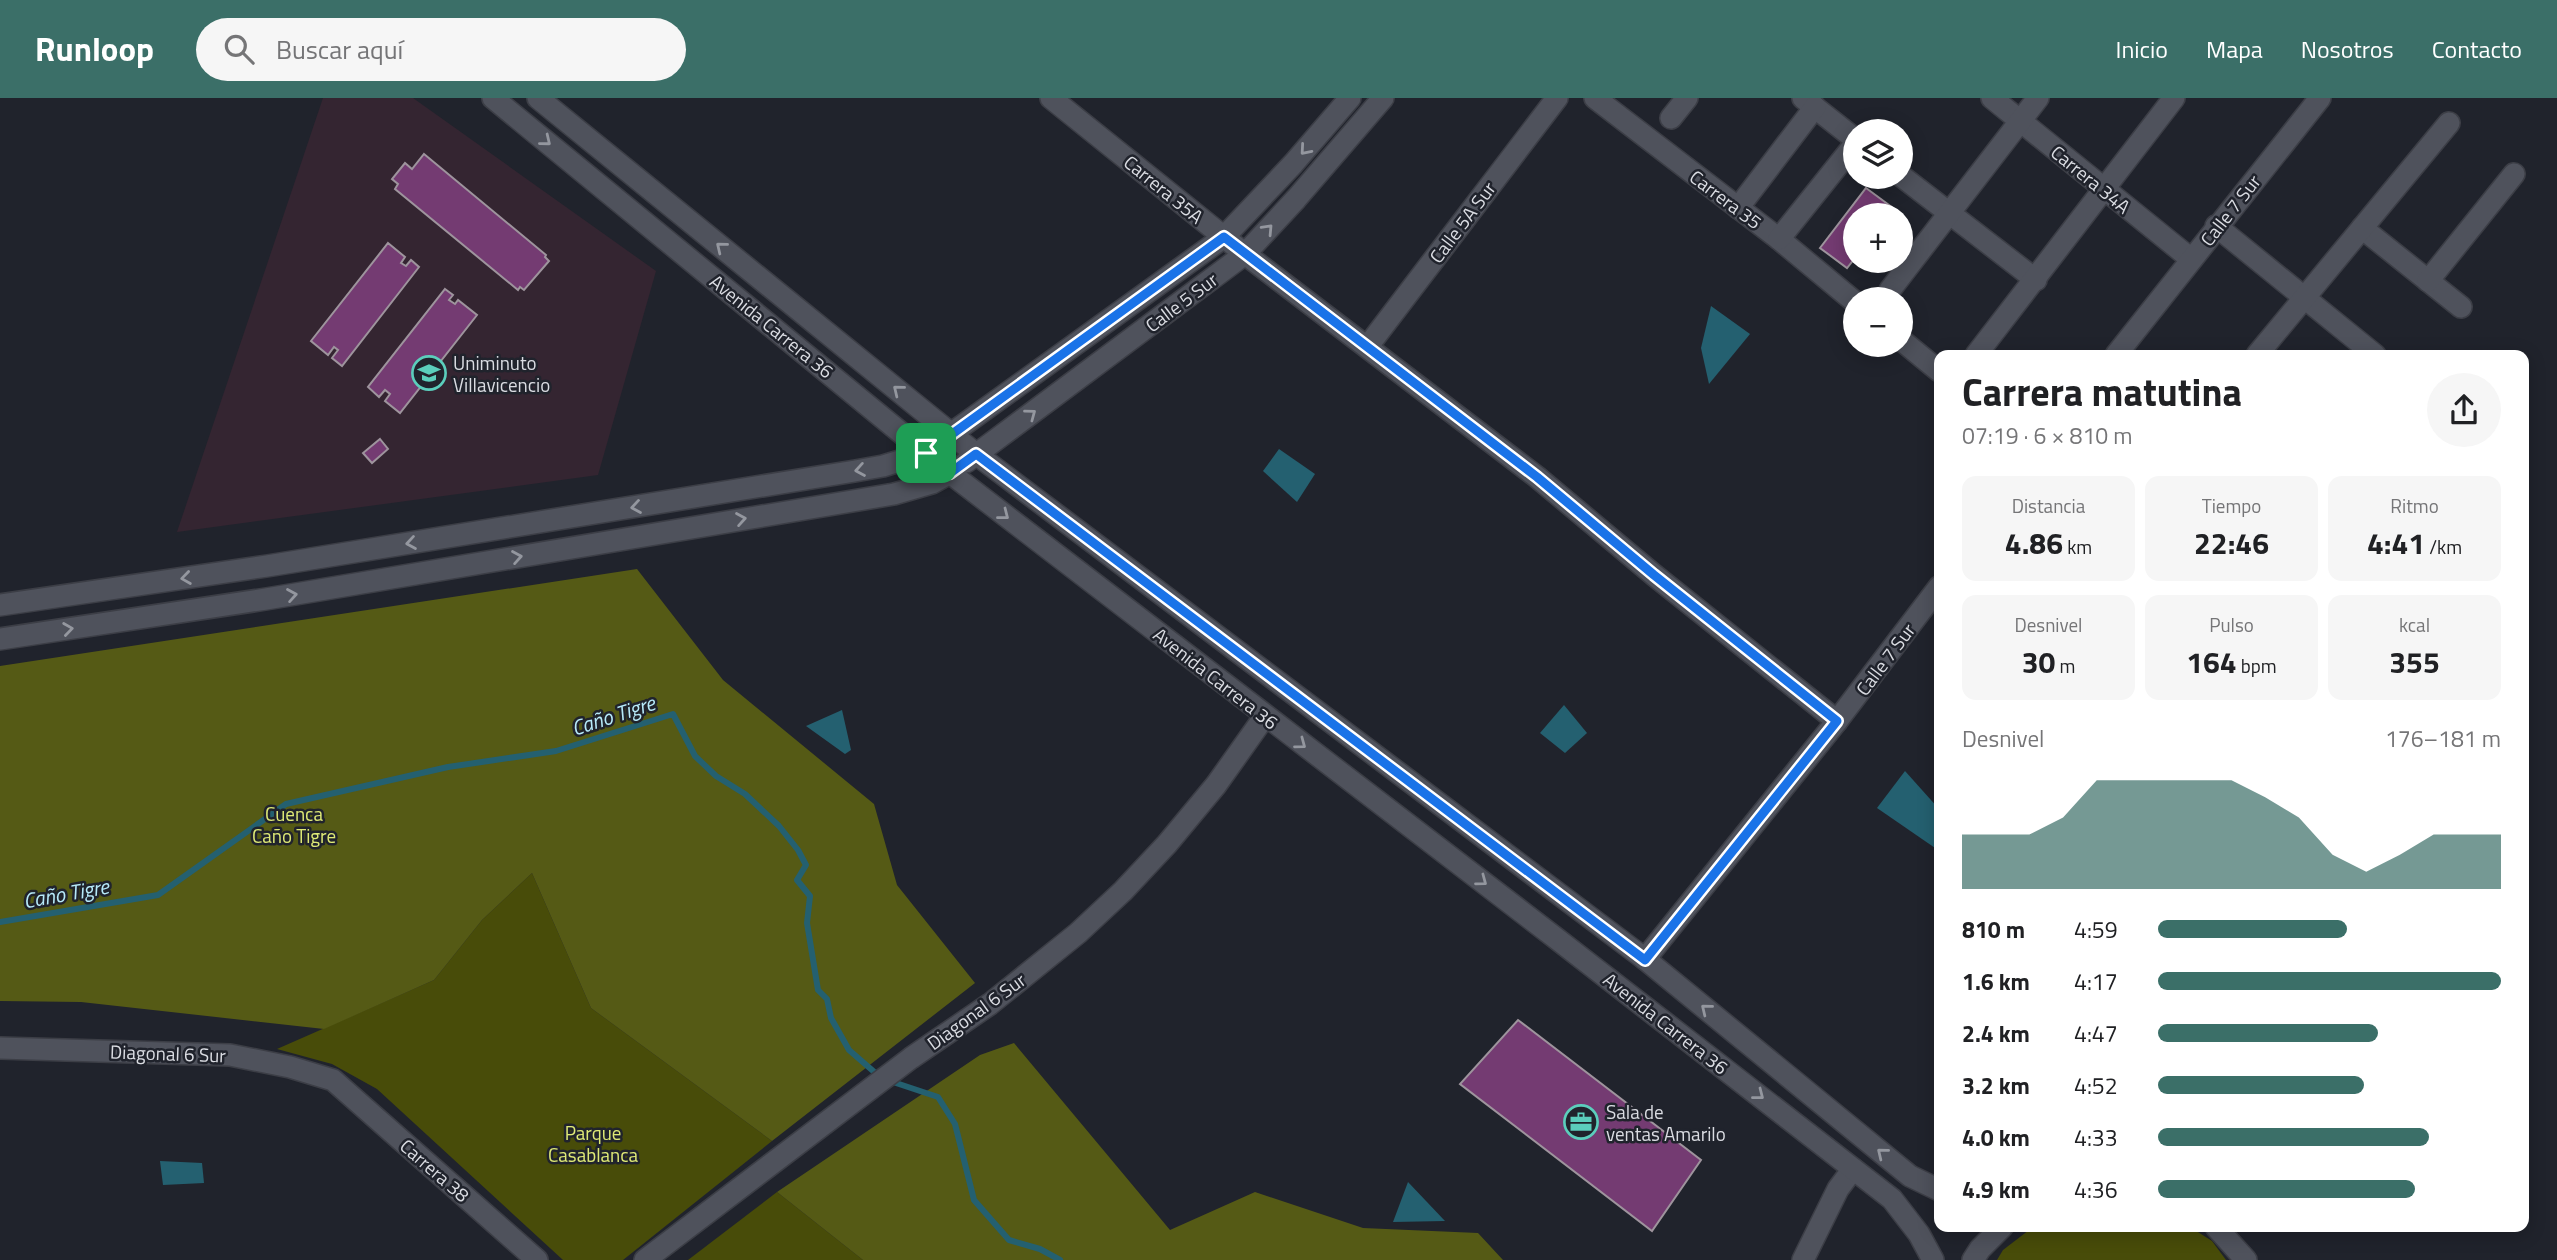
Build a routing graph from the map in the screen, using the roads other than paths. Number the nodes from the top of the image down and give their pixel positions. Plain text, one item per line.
1 (493, 98) edge
2 (538, 98) edge
3 (1051, 98) edge
4 (1350, 98) edge
5 (1383, 98) edge
6 (1557, 98) edge
7 (1595, 98) edge
8 (1687, 98) edge
9 (1992, 98) edge
10 (2038, 98) edge
11 (2320, 98) edge
12 (2172, 99) edge
13 (1809, 103) edge
14 (1671, 118) dead end
15 (2020, 121) junction
16 (2449, 123) dead end
17 (1843, 131) edge
18 (1843, 156) edge
19 (2514, 174) dead end
20 (1913, 185) edge
21 (2104, 190) junction
22 (1738, 208) junction
23 (1949, 214) junction
24 (2217, 226) junction
25 (2362, 228) junction
26 (1224, 237) junction
27 (1779, 239) junction
28 (1245, 254) junction
29 (2191, 259) junction
30 (2036, 280) junction
31 (2428, 281) junction
32 (1892, 287) edge
33 (1843, 292) edge
34 (2305, 298) junction
35 (2461, 307) dead end
36 (1367, 346) junction
37 (1913, 350) edge
38 (1980, 350) edge
39 (2120, 350) edge
40 (2261, 350) edge
41 (2369, 350) edge
42 (1934, 367) edge
43 (951, 433) junction
44 (926, 453) junction
45 (976, 454) junction
46 (950, 473) junction
47 (1934, 594) edge
48 (0, 605) edge
49 (0, 639) edge
50 (1265, 716) junction
51 (1837, 721) junction
52 (1645, 960) junction
53 (0, 1048) edge
54 (333, 1080) joint
55 (1853, 1168) junction
56 (1934, 1187) edge
57 (1997, 1232) edge
58 (2221, 1232) edge
59 (537, 1260) edge
60 (645, 1260) edge
61 (1803, 1260) edge
62 (1933, 1260) edge
63 (1973, 1260) edge
64 (2246, 1260) edge

1 -> 44 street, Avenida Carrera 36
43 -> 2 street, Avenida Carrera 36
3 - 26 street, Carrera 35A
4 -> 26 street, Calle 5 Sur
28 -> 5 street, Calle 5 Sur
6 - 36 street, Calle 5A Sur
7 - 22 street, Carrera 35
8 - 14 street
9 - 15 street, Carrera 34A
10 - 15 street
11 - 24 street, Calle 7 Sur
12 - 21 street
13 - 17 street
13 - 22 street
15 - 21 street, Carrera 34A
15 - 23 street
16 - 25 street
18 - 27 street
19 - 31 street
20 - 23 street
21 - 29 street, Carrera 34A
21 - 30 street
22 - 27 street, Carrera 35
23 - 30 street
23 - 32 street
24 - 29 street, Calle 7 Sur
24 - 34 street
25 - 31 street
25 - 34 street
26 - 28 street, Carrera 35A
26 - 43 street, Calle 5 Sur
27 - 33 street, Carrera 35
28 - 36 street, Carrera 35A
45 -> 28 street, Calle 5 Sur
29 - 39 street, Calle 7 Sur
30 - 38 street
31 - 35 street
34 - 40 street
34 - 41 street
36 - 51 street, Carrera 35A
37 - 42 street
43 - 44 street, Calle 5 Sur
43 - 45 street, Avenida Carrera 36
44 - 46 street, Avenida Carrera 36
44 -> 48 street
45 - 46 street, Calle 5 Sur
45 - 52 street, Avenida Carrera 36
49 -> 46 street, Calle 5 Sur
46 -> 50 street, Avenida Carrera 36
47 - 51 street, Calle 7 Sur
50 -> 55 street, Avenida Carrera 36
50 - 60 street, Diagonal 6 Sur
51 - 52 street, Calle 7 Sur
56 -> 52 street, Avenida Carrera 36
53 - 54 street, Diagonal 6 Sur
54 - 59 street, Carrera 38
55 - 61 street
55 - 62 street, Avenida Carrera 36
57 - 63 street
58 - 64 street

